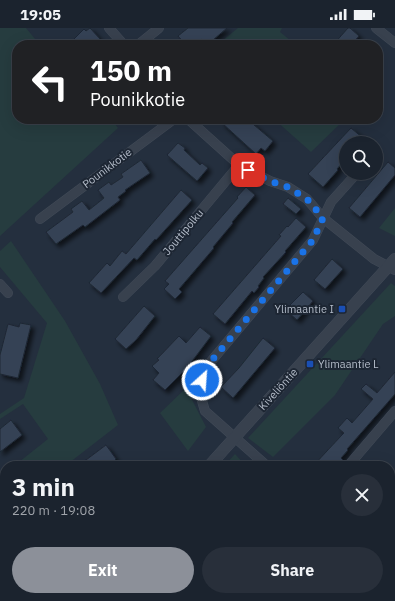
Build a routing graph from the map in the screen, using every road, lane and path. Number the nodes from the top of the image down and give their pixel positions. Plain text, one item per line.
1 (109, 28) edge
2 (159, 28) edge
3 (376, 28) edge
4 (120, 40) edge
5 (144, 40) edge
6 (395, 43) edge
7 (167, 124) edge
8 (194, 124) edge
9 (239, 165) junction
10 (351, 180) edge
11 (323, 218) junction
12 (40, 219) dead end
13 (393, 265) edge
14 (0, 284) edge
15 (8, 293) dead end
16 (123, 297) dead end
17 (395, 411) edge
18 (234, 438) junction
19 (213, 461) edge
20 (261, 461) edge
21 (352, 461) edge

1 - 4 street
2 - 5 street
3 - 6 street
7 - 12 street, Pounikkotie
8 - 9 street
9 - 11 street
9 - 16 street, Jouttipolku
10 - 11 street
11 - 13 street
11 - 18 street
13 - 18 street, Kiveliöntie
14 - 15 street
17 - 21 street
18 - 19 street, Kiveliöntie
18 - 20 street

